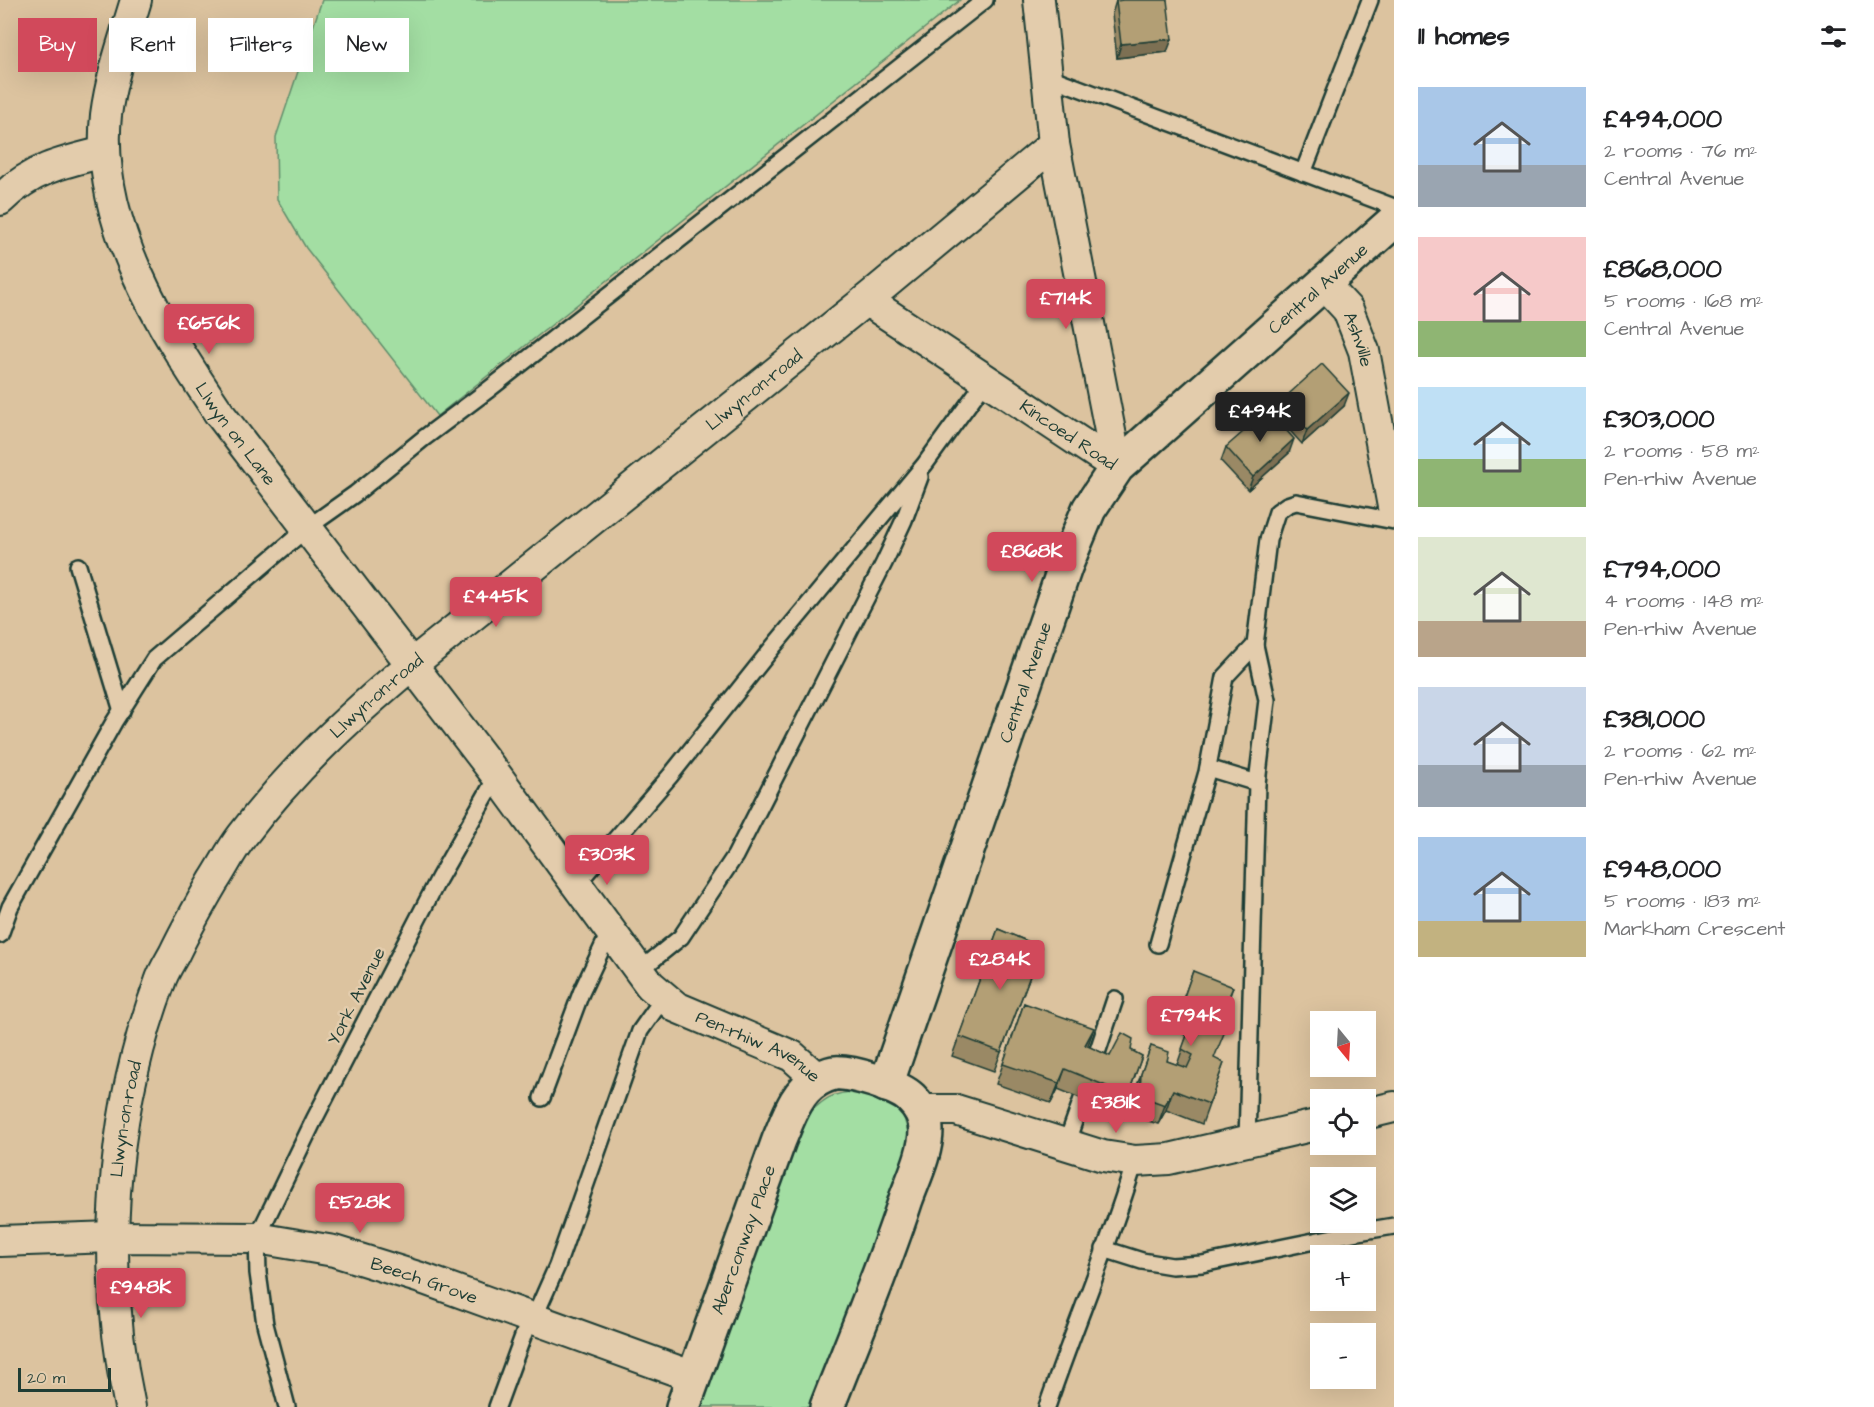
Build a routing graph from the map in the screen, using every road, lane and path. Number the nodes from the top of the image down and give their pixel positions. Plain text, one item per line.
1 (136, 0) edge
2 (985, 0) edge
3 (1039, 0) edge
4 (1370, 0) edge
5 (1047, 76) junction
6 (1054, 144) junction
7 (105, 152) junction
8 (1303, 173) junction
9 (0, 200) edge
10 (1394, 207) edge
11 (1394, 221) edge
12 (1323, 283) junction
13 (866, 300) junction
14 (986, 380) junction
15 (925, 464) junction
16 (1117, 467) junction
17 (1394, 512) edge
18 (1394, 521) edge
19 (307, 528) junction
20 (78, 566) dead end
21 (1255, 645) junction
22 (411, 665) junction
23 (122, 711) junction
24 (1208, 768) junction
25 (497, 776) junction
26 (1257, 783) junction
27 (576, 885) junction
28 (610, 931) junction
29 (0, 935) edge
30 (1158, 944) dead end
31 (639, 971) junction
32 (664, 997) junction
33 (1115, 999) dead end
34 (1092, 1071) edge
35 (818, 1079) junction
36 (886, 1085) junction
37 (542, 1098) dead end
38 (1082, 1099) edge
39 (1394, 1107) edge
40 (921, 1110) junction
41 (1376, 1111) edge
42 (1310, 1126) edge
43 (1247, 1141) junction
44 (1066, 1144) junction
45 (1135, 1161) junction
46 (1394, 1226) edge
47 (112, 1236) junction
48 (257, 1238) junction
49 (0, 1241) edge
50 (1104, 1249) junction
51 (532, 1318) junction
52 (694, 1377) junction
53 (1048, 1406) edge
54 (130, 1407) edge
55 (287, 1407) edge
56 (497, 1407) edge
57 (683, 1407) edge
58 (827, 1407) edge

1 - 7 street, Llwyn on Lane
2 - 19 lane
3 - 5 street, Kincoed Road
4 - 8 lane
5 - 6 street, Kincoed Road
5 - 8 lane
6 - 13 street, Llwyn-on-road
6 - 16 street, Kincoed Road
7 - 9 street
7 - 19 street, Llwyn on Lane
8 - 10 lane
11 - 12 street, Central Avenue
12 - 16 street, Central Avenue
12 - 17 street, Ashville
13 - 14 street, Kincoed Road
13 - 22 street, Llwyn-on-road
14 - 15 lane
14 - 16 street, Kincoed Road
15 - 27 lane
15 - 31 lane
16 - 36 street, Central Avenue
18 - 21 lane
19 - 22 street, Llwyn on Lane
19 - 23 lane
20 - 23 lane
21 - 24 lane
21 - 26 lane
22 - 25 street, Pen-rhiw Avenue
22 - 47 street, Llwyn-on-road
23 - 29 lane
24 - 26 lane
24 - 30 lane
25 - 27 street, Pen-rhiw Avenue
25 - 48 lane, York Avenue
26 - 43 lane
27 - 28 street, Pen-rhiw Avenue
28 - 31 street, Pen-rhiw Avenue
28 - 37 lane
31 - 32 street, Pen-rhiw Avenue
32 - 35 street, Pen-rhiw Avenue
32 - 51 lane
33 - 34 lane
35 - 36 street, Pen-rhiw Avenue
35 - 52 street, Aberconway Place
36 - 40 street, Pen-rhiw Avenue
38 - 44 lane
39 - 41 street
40 - 44 street
40 - 58 street
42 - 43 street
43 - 45 street
44 - 45 street
45 - 50 lane
46 - 50 lane
47 - 48 street, Beech Grove
47 - 49 street, Beech Grove
47 - 54 street, Llwyn-on-road
48 - 51 street, Beech Grove
48 - 55 lane
50 - 53 lane
51 - 52 street, Beech Grove
51 - 56 lane
52 - 57 street, Aberconway Place

